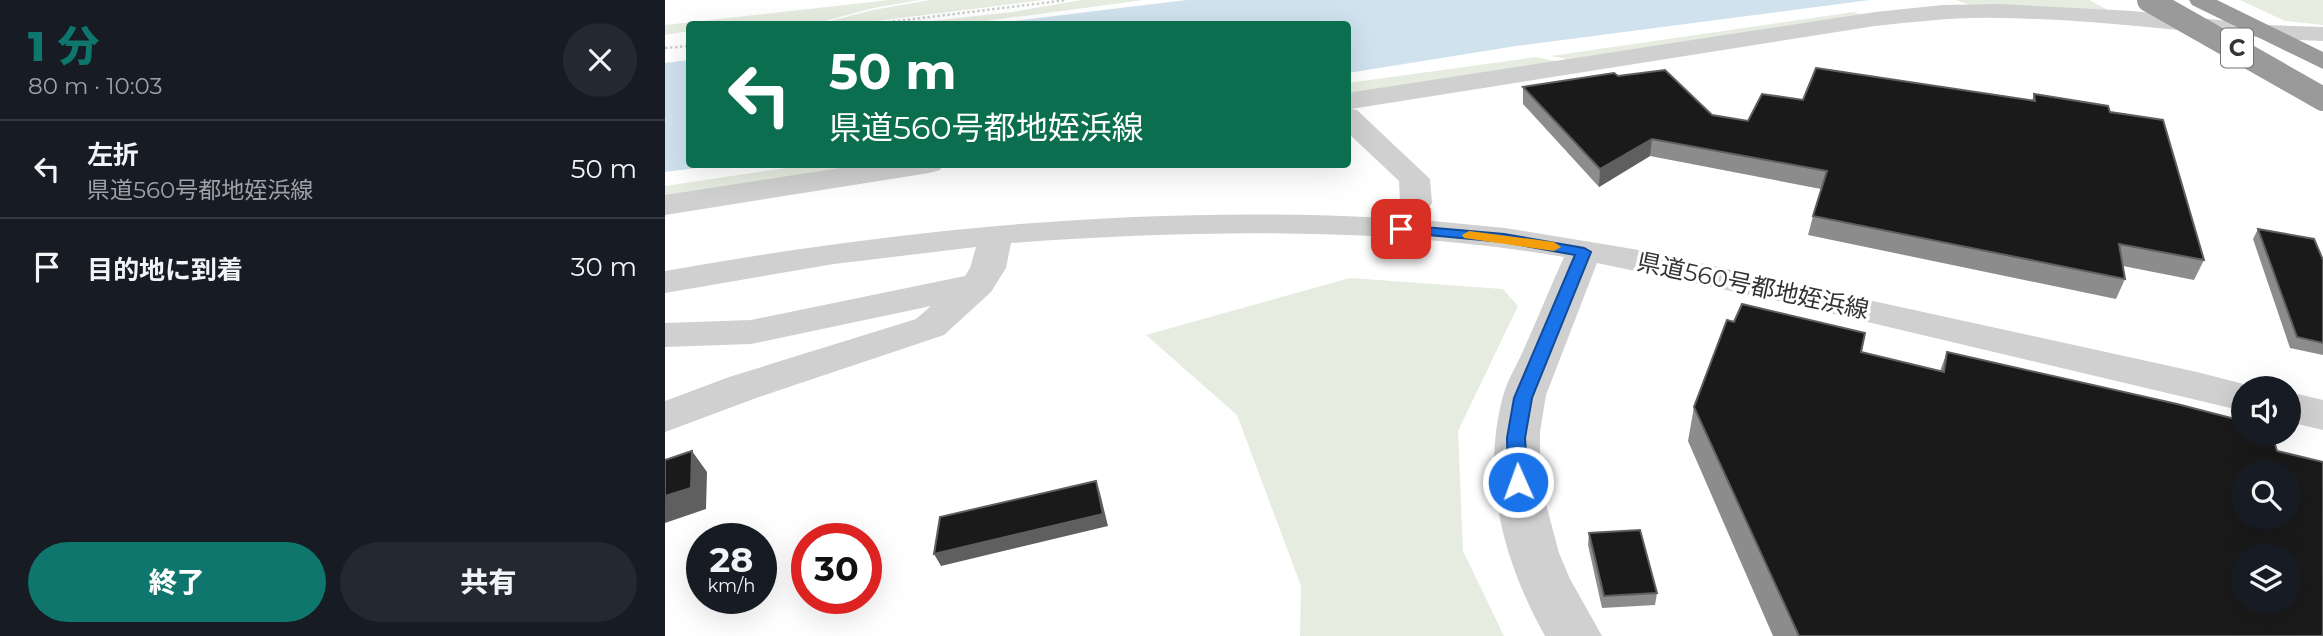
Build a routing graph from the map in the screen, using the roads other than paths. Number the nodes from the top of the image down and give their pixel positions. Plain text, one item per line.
1 (2134, 0) edge
2 (2149, 0) edge
3 (2191, 0) edge
4 (2200, 0) edge
5 (2179, 11) edge
6 (2267, 32) junction
7 (2323, 34) edge
8 (2323, 62) edge
9 (2323, 70) edge
10 (2323, 98) edge
11 (1351, 100) edge
12 (2323, 107) edge
13 (1351, 120) edge
14 (903, 168) edge
15 (665, 205) edge
16 (1401, 229) junction
17 (996, 234) junction
18 (1584, 252) junction
19 (665, 282) edge
20 (978, 284) junction
21 (665, 335) edge
22 (2231, 394) edge
23 (2301, 410) edge
24 (2323, 415) edge
25 (665, 416) edge
26 (1574, 636) edge

1 - 5 highway
2 - 10 highway, C, bridge
3 - 9 highway, C
4 - 6 highway
5 - 6 street
5 - 11 street
5 - 12 highway
6 - 7 street
6 - 8 highway
6 - 10 highway
13 - 16 street
14 - 15 street
16 - 17 street, 県道560号都地姪浜線
16 - 18 street, 県道560号都地姪浜線
17 - 19 street, 県道560号都地姪浜線
17 - 20 street
18 - 22 street, 県道560号都地姪浜線
18 - 26 street
20 - 21 street
20 - 25 street
23 - 24 street

